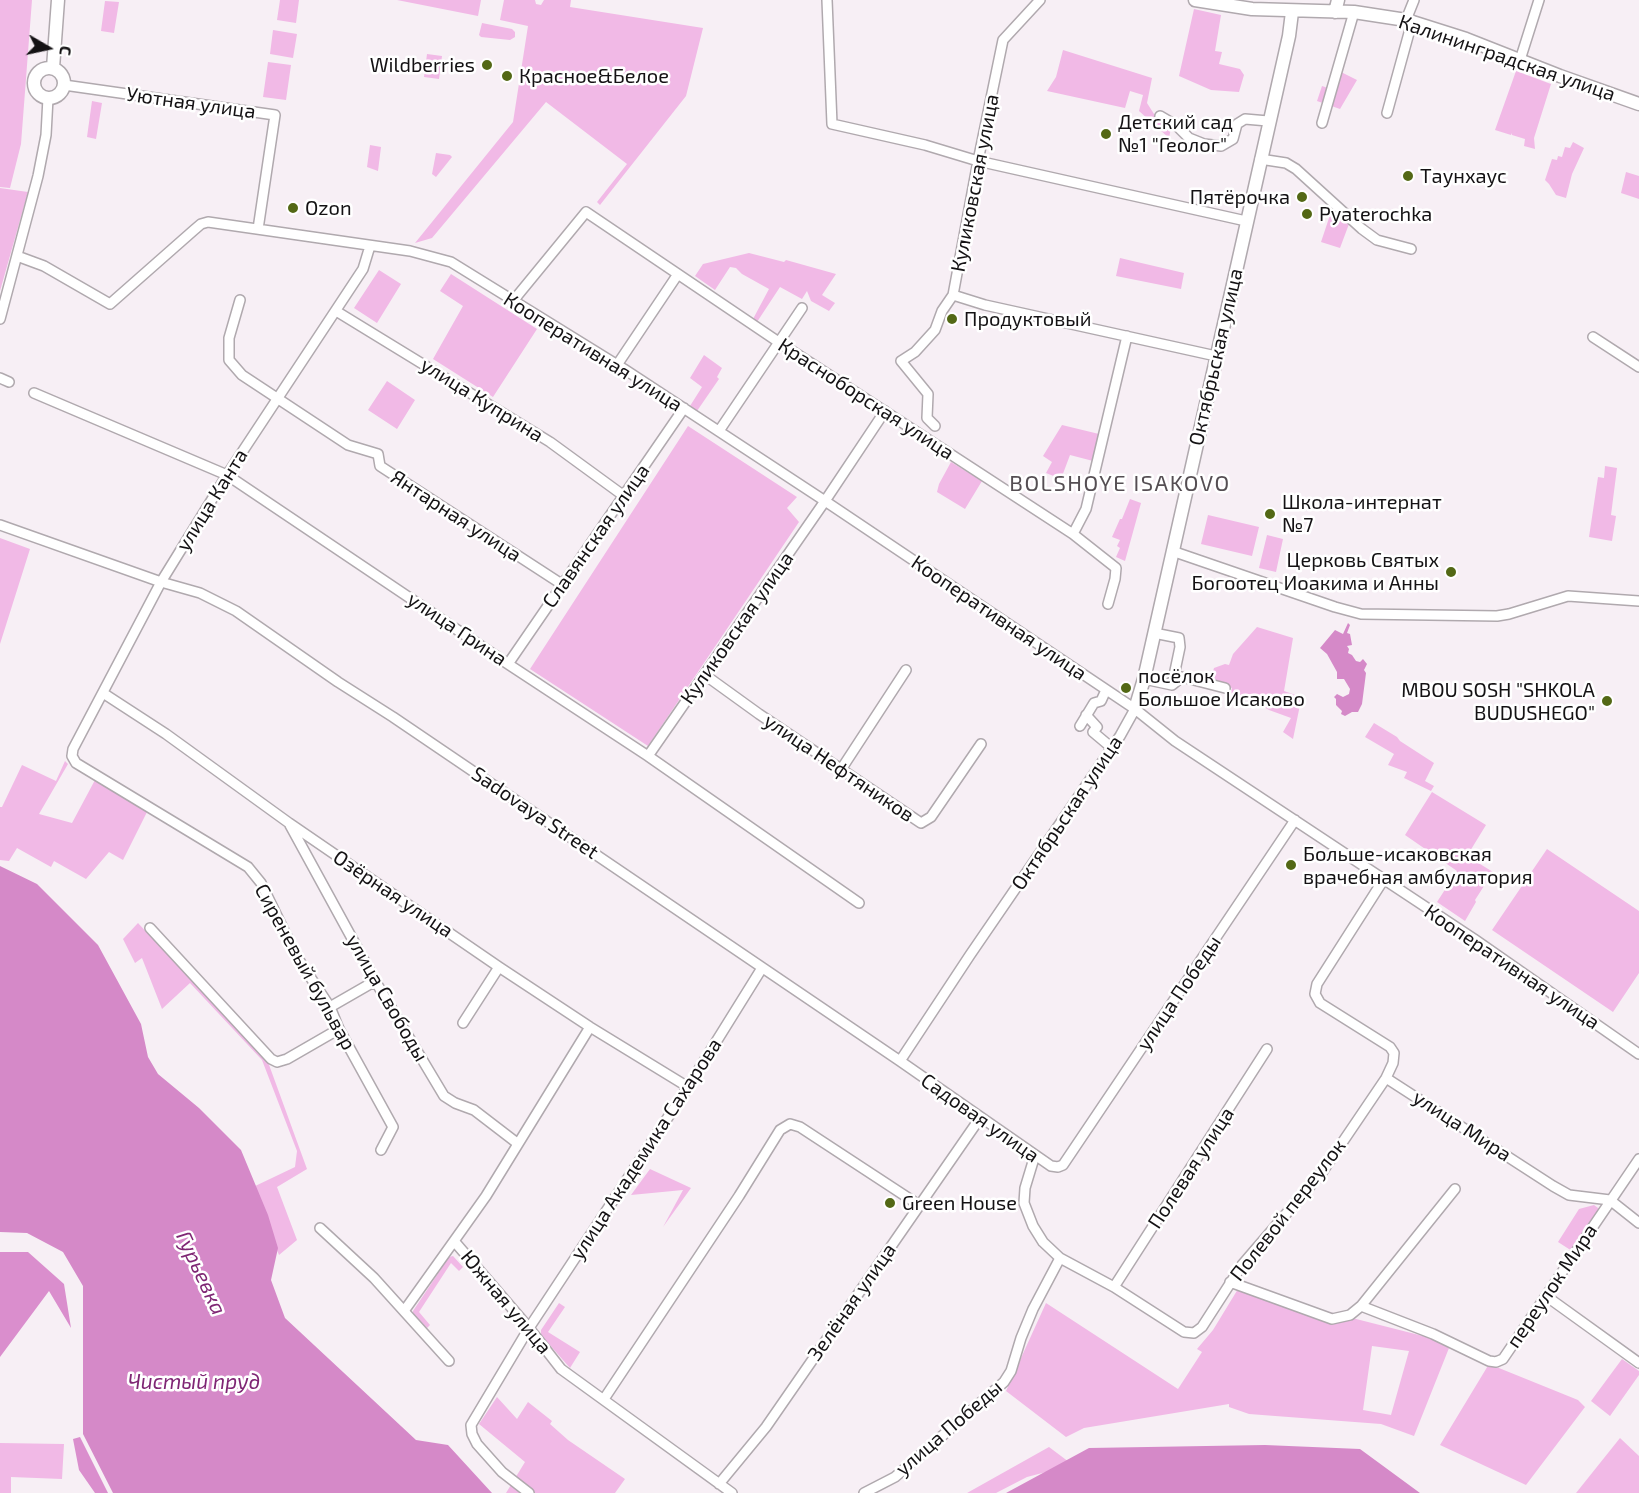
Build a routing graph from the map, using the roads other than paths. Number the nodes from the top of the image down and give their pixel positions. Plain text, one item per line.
1 (58, 0) edge
2 (827, 0) edge
3 (1040, 0) edge
4 (1195, 0) edge
5 (1345, 0) edge
6 (1414, 0) edge
7 (1539, 0) edge
8 (1337, 6) edge
9 (1292, 12) junction
10 (1353, 12) junction
11 (1367, 13) junction
12 (1409, 21) junction
13 (1520, 60) junction
14 (52, 68) junction
15 (64, 85) junction
16 (48, 98) junction
17 (1639, 104) edge
18 (1387, 113) dead end
19 (1160, 116) dead end
20 (1268, 121) junction
21 (1322, 123) dead end
22 (1260, 159) junction
23 (978, 161) junction
24 (1246, 221) junction
25 (258, 229) junction
26 (370, 246) junction
27 (1412, 249) dead end
28 (17, 256) junction
29 (678, 274) junction
30 (954, 296) junction
31 (240, 300) dead end
32 (513, 301) junction
33 (802, 308) dead end
34 (336, 310) junction
35 (0, 320) edge
36 (1127, 336) junction
37 (1593, 337) dead end
38 (780, 343) junction
39 (1216, 356) junction
40 (617, 365) junction
41 (1639, 368) edge
42 (34, 393) dead end
43 (277, 399) junction
44 (684, 408) junction
45 (885, 411) junction
46 (935, 426) dead end
47 (719, 431) junction
48 (227, 475) junction
49 (624, 496) junction
50 (825, 501) junction
51 (0, 525) edge
52 (1073, 534) junction
53 (1172, 551) junction
54 (161, 582) junction
55 (563, 585) junction
56 (1639, 601) edge
57 (1108, 604) dead end
58 (1154, 633) junction
59 (507, 664) junction
60 (906, 670) dead end
61 (705, 675) junction
62 (1144, 679) junction
63 (1172, 685) junction
64 (1225, 688) dead end
65 (1106, 690) junction
66 (103, 693) junction
67 (1135, 709) junction
68 (1086, 715) junction
69 (1080, 726) dead end
70 (981, 744) dead end
71 (1112, 748) junction
72 (648, 756) junction
73 (76, 762) joint
74 (842, 768) junction
75 (1295, 820) junction
76 (289, 823) junction
77 (1384, 879) junction
78 (859, 903) dead end
79 (150, 928) dead end
80 (499, 967) junction
81 (762, 968) junction
82 (378, 984) junction
83 (330, 1007) junction
84 (463, 1023) dead end
85 (590, 1027) junction
86 (339, 1029) junction
87 (1267, 1049) dead end
88 (1639, 1054) edge
89 (900, 1061) junction
90 (1386, 1078) junction
91 (688, 1087) junction
92 (980, 1118) junction
93 (517, 1143) junction
94 (381, 1150) dead end
95 (1035, 1155) junction
96 (1639, 1159) edge
97 (1063, 1165) joint
98 (1455, 1189) dead end
99 (1610, 1200) junction
100 (919, 1205) junction
101 (1639, 1223) edge
102 (320, 1228) dead end
103 (454, 1241) junction
104 (1060, 1258) junction
105 (1230, 1282) junction
106 (1114, 1287) junction
107 (1546, 1296) junction
108 (1361, 1306) junction
109 (404, 1311) junction
110 (529, 1328) junction
111 (449, 1361) dead end
112 (1639, 1363) edge
113 (604, 1399) junction
114 (718, 1484) junction
115 (529, 1493) edge
116 (732, 1493) edge
117 (864, 1493) edge

1 - 14 street
2 - 23 street
3 - 23 street, Куликовская улица
4 - 9 street, Калининградская улица
5 - 11 street
6 - 12 street
7 - 13 street
8 - 9 street, Калининградская улица
8 - 10 street, Калининградская улица
9 - 20 street, Октябрьская улица
10 - 11 street, Калининградская улица
10 - 21 street
11 - 12 street, Калининградская улица
12 - 13 street, Калининградская улица
12 - 18 street
13 - 17 street, Калининградская улица
14 - 15 street
14 - 16 street
15 - 16 street
15 - 25 street, Уютная улица
16 - 28 street
19 - 20 street
20 - 22 street, Октябрьская улица
22 - 24 street, Октябрьская улица
22 - 27 street
23 - 24 street
23 - 30 street, Куликовская улица
24 - 39 street, Октябрьская улица
25 - 26 street, Кооперативная улица
25 - 28 street, Кооперативная улица
26 - 32 street, Кооперативная улица
26 - 34 street, улица Канта
28 - 35 street
29 - 32 street, Красноборская улица
29 - 38 street, Красноборская улица
29 - 40 street
30 - 36 street
30 - 46 street, Куликовская улица
31 - 43 street, Янтарная улица
32 - 40 street, Кооперативная улица
33 - 38 street
34 - 43 street, улица Канта
34 - 49 street, улица Куприна
36 - 39 street
36 - 52 street
37 - 41 street
38 - 45 street, Красноборская улица
38 - 47 street
39 - 53 street, Октябрьская улица
40 - 44 street, Кооперативная улица
42 - 48 street, улица Грина
43 - 48 street, улица Канта
43 - 55 street, Янтарная улица
44 - 47 street, Кооперативная улица
44 - 49 street, Славянская улица
45 - 50 street, Куликовская улица
45 - 52 street, Красноборская улица
47 - 50 street, Кооперативная улица
48 - 54 street, улица Канта
48 - 59 street, улица Грина
49 - 55 street, Славянская улица
50 - 61 street, Куликовская улица
50 - 65 street, Кооперативная улица
51 - 54 street
52 - 57 street, Красноборская улица
53 - 56 street
53 - 58 street, Октябрьская улица
54 - 66 street, улица Канта
54 - 81 street, Sadovaya Street
55 - 59 street, Славянская улица
58 - 62 street, Октябрьская улица
58 - 63 street
59 - 72 street, улица Грина
60 - 74 street
61 - 72 street, Куликовская улица
61 - 74 street, улица Нефтяников
62 - 63 street
62 - 67 street, Октябрьская улица
63 - 64 street
65 - 67 street, Кооперативная улица
65 - 68 street
66 - 73 street, улица Канта
66 - 76 street, Озёрная улица
67 - 71 street, Октябрьская улица
67 - 75 street, Кооперативная улица
68 - 69 street
68 - 71 street
70 - 74 street, улица Нефтяников
71 - 89 street, Октябрьская улица
72 - 78 street, улица Грина
73 - 83 street, Сиреневый бульвар
75 - 77 street, Кооперативная улица
75 - 97 street, улица Победы
76 - 80 street, Озёрная улица
76 - 82 street, улица Свободы
77 - 88 street, Кооперативная улица
77 - 90 street
79 - 86 street
80 - 84 street
80 - 85 street, Озёрная улица
81 - 89 street, Sadovaya Street
81 - 91 street, улица Академика Сахарова
82 - 83 street
82 - 93 street, улица Свободы
83 - 86 street, Сиреневый бульвар
85 - 91 street, Озёрная улица
85 - 93 street, Южная улица
86 - 94 street, Сиреневый бульвар
87 - 106 street, Полевая улица
89 - 92 street, Садовая улица
90 - 99 street, улица Мира
90 - 105 street, Полевой переулок
91 - 110 street, улица Академика Сахарова
92 - 95 street, Садовая улица
92 - 100 street, Зелёная улица
93 - 103 street, Южная улица
95 - 97 street, Садовая улица
95 - 104 street
96 - 99 street, переулок Мира
98 - 108 street
99 - 101 street
99 - 107 street, переулок Мира
100 - 113 street
100 - 114 street, Зелёная улица
102 - 109 street
103 - 109 street
103 - 110 street, Южная улица
104 - 106 street
104 - 117 street, улица Победы
105 - 106 street, Полевой переулок
105 - 108 street
107 - 108 street, переулок Мира
107 - 112 street
109 - 111 street
110 - 113 street, Южная улица
110 - 115 street, улица Академика Сахарова
113 - 114 street, Южная улица
114 - 116 street, Южная улица

